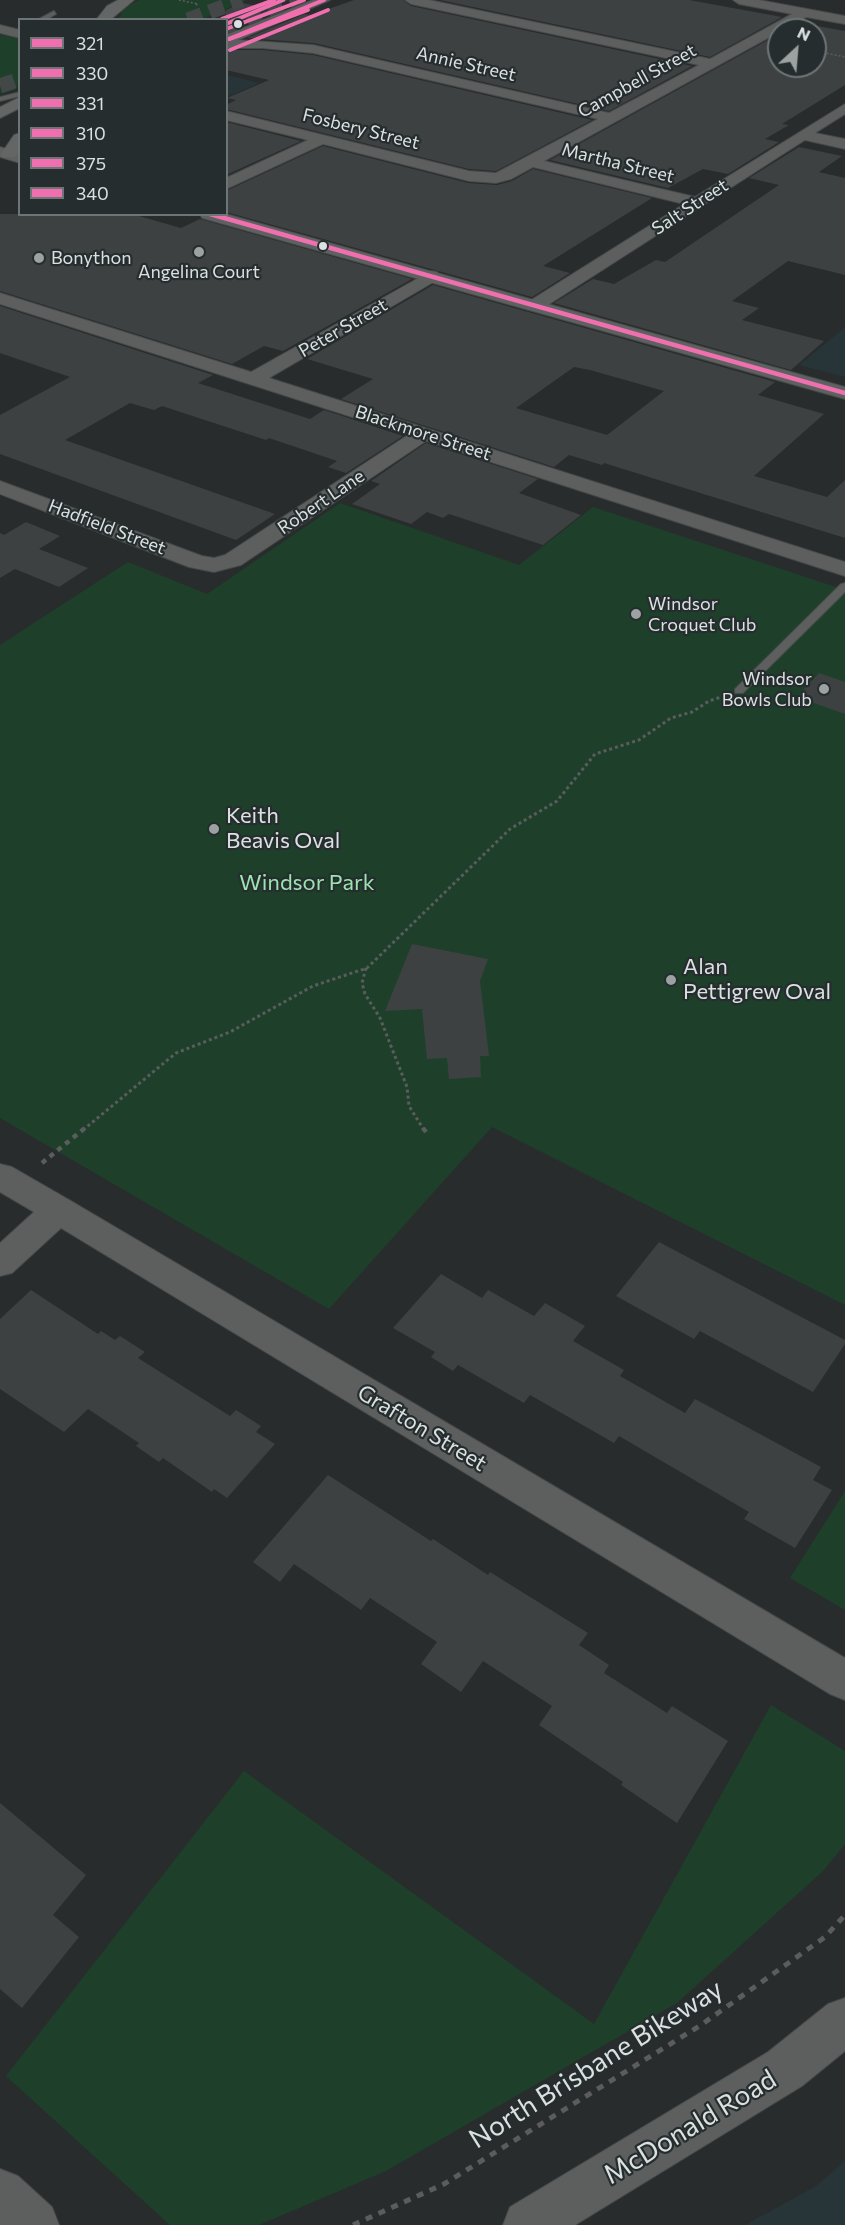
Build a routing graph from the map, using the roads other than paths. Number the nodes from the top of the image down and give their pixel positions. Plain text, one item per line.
1 (127, 0) edge
2 (283, 0) edge
3 (324, 0) edge
4 (411, 0) edge
5 (739, 0) edge
6 (267, 1) edge
7 (805, 12) junction
8 (54, 13) dead end
9 (44, 18) edge
10 (104, 18) edge
11 (228, 19) edge
12 (845, 20) edge
13 (228, 23) edge
14 (249, 31) junction
15 (228, 39) edge
16 (228, 44) edge
17 (313, 49) junction
18 (711, 63) junction
19 (18, 94) edge
20 (0, 99) edge
21 (18, 101) edge
22 (845, 108) edge
23 (0, 113) edge
24 (228, 116) edge
25 (611, 117) junction
26 (18, 122) edge
27 (0, 129) edge
28 (802, 135) junction
29 (322, 139) junction
30 (18, 143) edge
31 (845, 144) edge
32 (10, 161) edge
33 (530, 162) junction
34 (486, 179) joint
35 (228, 183) edge
36 (697, 202) junction
37 (215, 216) edge
38 (431, 276) junction
39 (0, 298) edge
40 (534, 306) junction
41 (255, 378) junction
42 (845, 393) edge
43 (425, 433) junction
44 (6, 495) edge
45 (214, 565) joint
46 (845, 569) edge
47 (845, 586) edge
48 (739, 691) dead end
49 (0, 1176) edge
50 (59, 1210) junction
51 (0, 1263) edge
52 (845, 1680) edge
53 (845, 2021) edge
54 (0, 2194) edge
55 (34, 2225) edge
56 (528, 2225) edge

1 - 10 highway
2 - 13 lane
3 - 14 street
4 - 18 street
5 - 7 street
6 - 11 lane
7 - 12 street
7 - 18 street, Campbell Street
8 - 9 lane
14 - 15 street
14 - 17 street, Annie Street
16 - 17 street, Annie Street
17 - 25 street, Annie Street
18 - 25 street, Campbell Street
19 - 20 lane
21 - 23 highway
22 - 28 street, Salt Street
24 - 29 street, Fosbery Street
25 - 33 street, Campbell Street
26 - 27 highway
28 - 31 street
28 - 36 street, Salt Street
29 - 34 street, Fosbery Street
29 - 35 street
30 - 32 highway
33 - 34 street, Campbell Street
33 - 36 street, Martha Street
36 - 40 street, Salt Street
37 - 38 main road
38 - 40 main road
38 - 41 street, Peter Street
39 - 41 street, Blackmore Street
40 - 42 main road
41 - 43 street, Blackmore Street
43 - 45 street, Robert Lane
43 - 46 street, Blackmore Street
44 - 45 street, Hadfield Street
47 - 48 lane
49 - 50 street, Grafton Street
50 - 51 street
50 - 52 street, Grafton Street
53 - 56 street, McDonald Road
54 - 55 street

